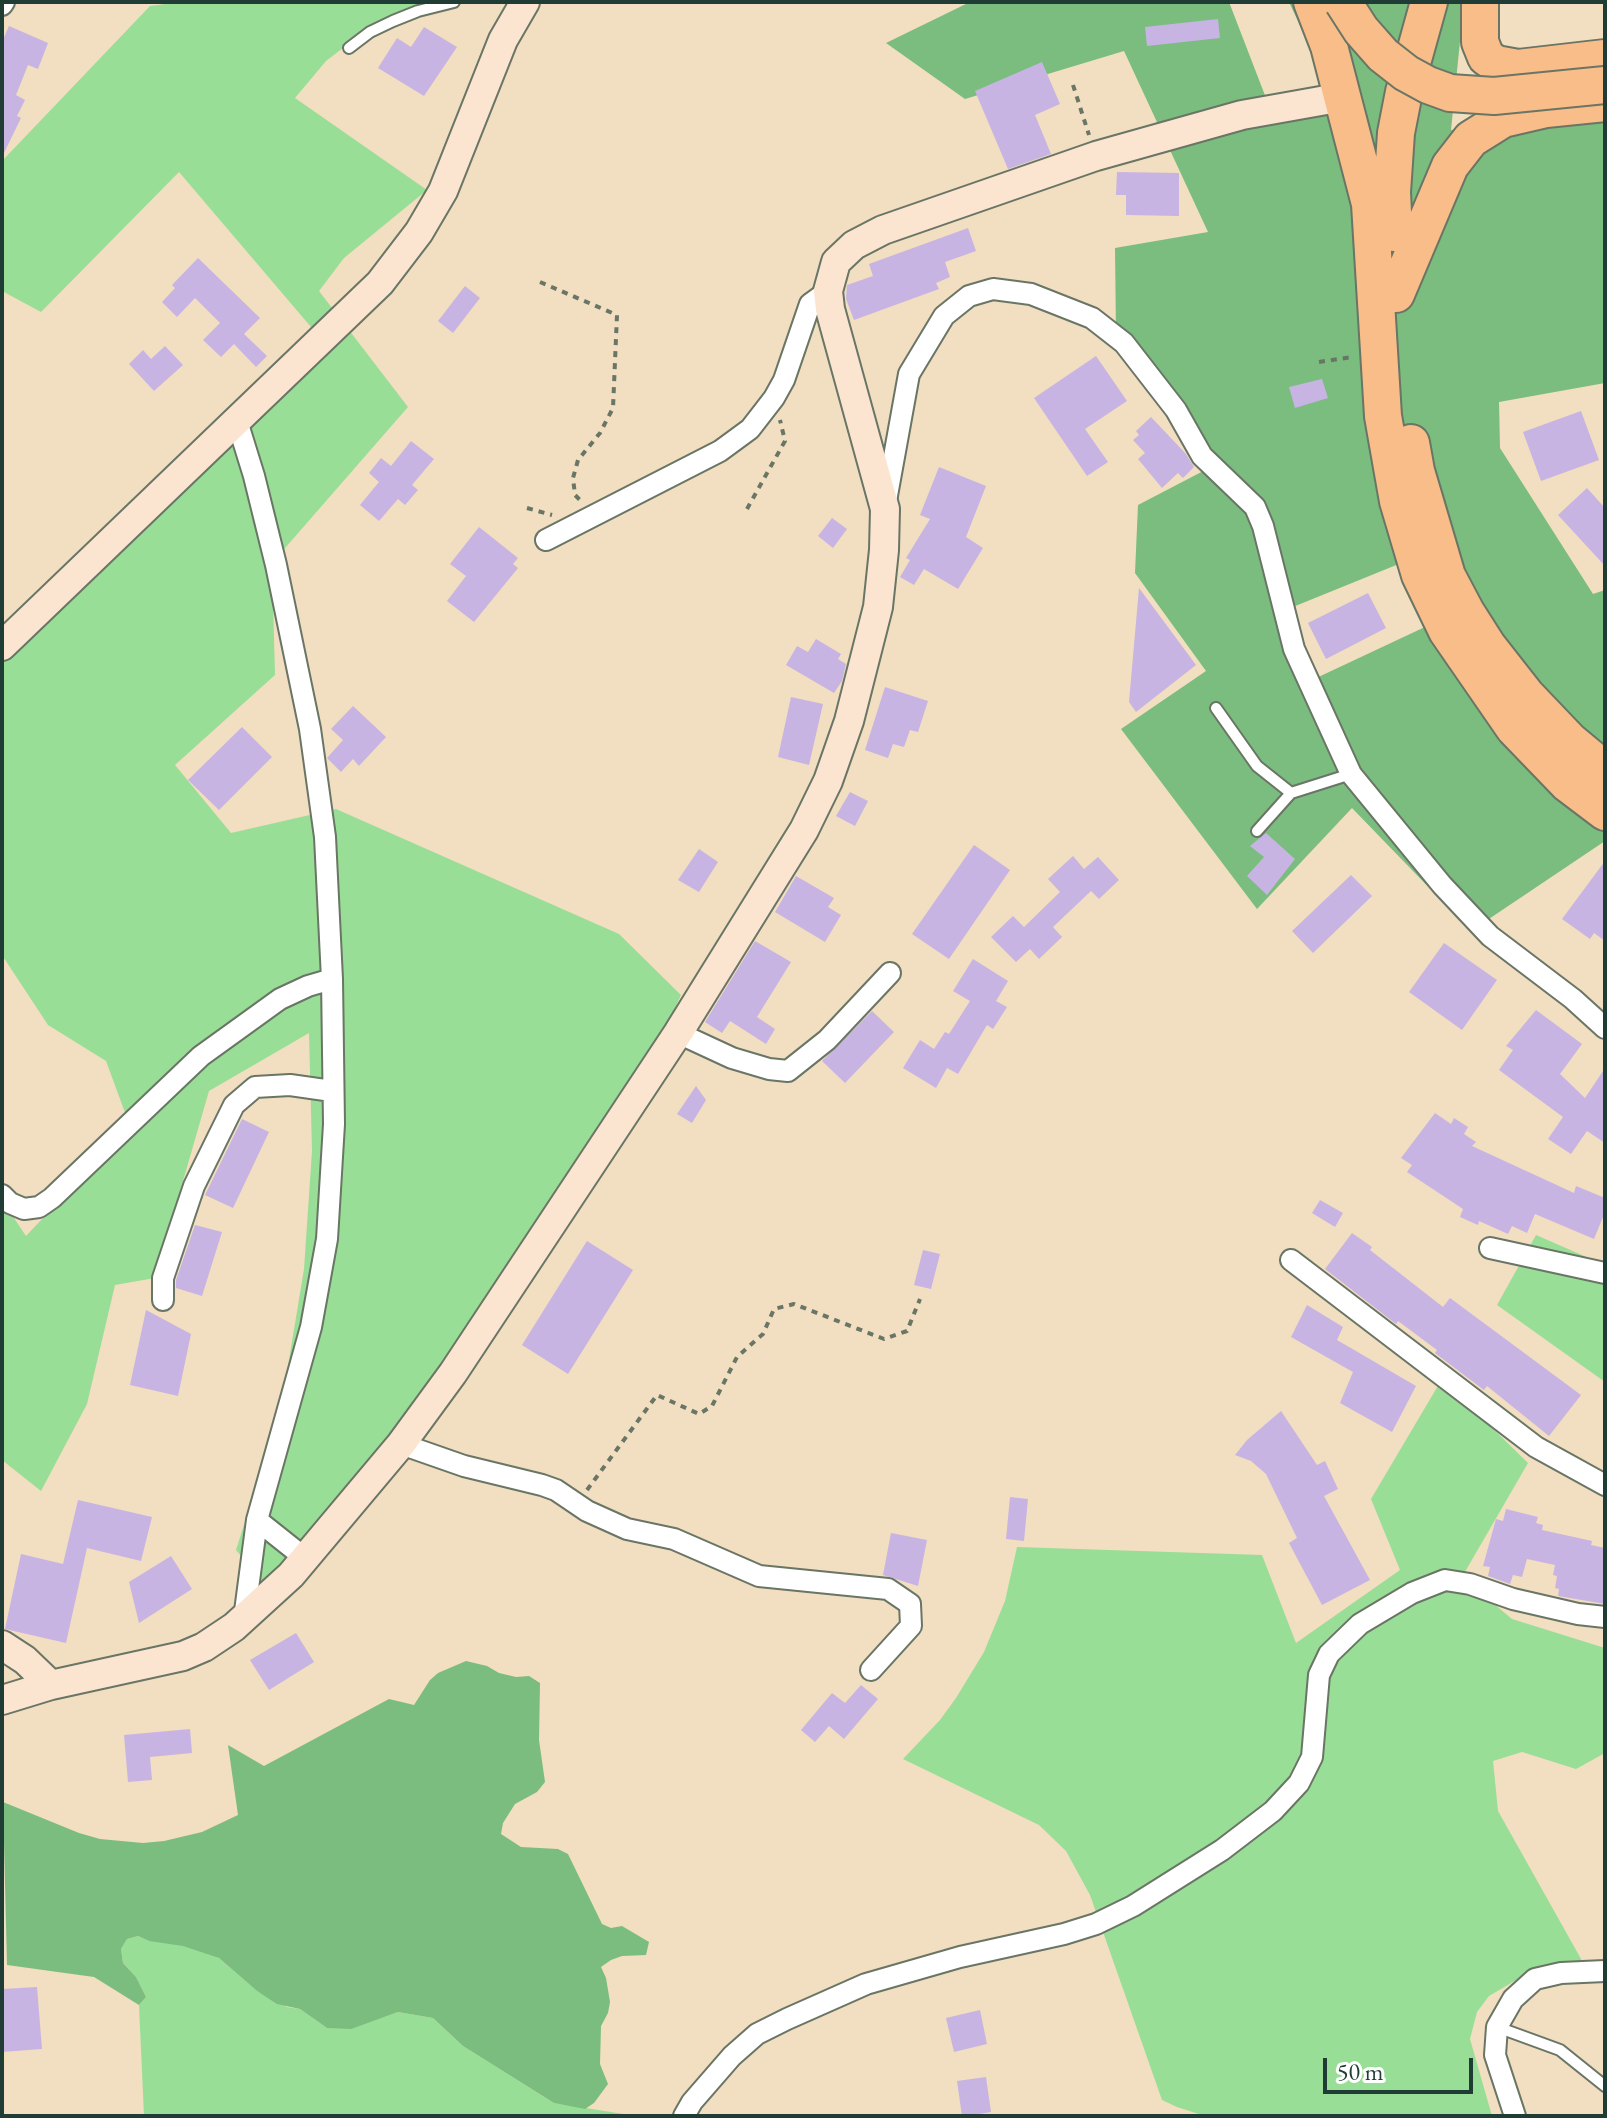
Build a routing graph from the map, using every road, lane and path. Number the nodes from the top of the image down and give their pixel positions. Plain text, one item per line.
1 (454, 2) edge
2 (525, 2) edge
3 (1312, 2) edge
4 (1343, 2) edge
5 (1426, 2) edge
6 (1480, 2) edge
7 (1329, 46) junction
8 (349, 48) dead end
9 (1605, 58) edge
10 (1518, 68) junction
11 (1073, 85) dead end
12 (1605, 85) edge
13 (1343, 97) junction
14 (1605, 103) edge
15 (1511, 117) junction
16 (1096, 156) junction
17 (1378, 171) junction
18 (540, 282) dead end
19 (828, 291) junction
20 (1396, 294) junction
21 (1378, 352) junction
22 (1319, 362) dead end
23 (774, 398) junction
24 (237, 421) junction
25 (747, 509) dead end
26 (885, 509) junction
27 (596, 514) junction
28 (546, 540) dead end
29 (2, 646) edge
30 (1216, 708) dead end
31 (1605, 770) edge
32 (1351, 774) junction
33 (1291, 793) junction
34 (1605, 812) edge
35 (1257, 831) dead end
36 (890, 973) dead end
37 (332, 979) junction
38 (1605, 1028) edge
39 (678, 1033) junction
40 (332, 1091) junction
41 (2, 1195) edge
42 (1490, 1248) dead end
43 (1291, 1260) dead end
44 (1605, 1273) edge
45 (920, 1299) dead end
46 (163, 1300) dead end
47 (401, 1444) junction
48 (1605, 1485) edge
49 (577, 1505) junction
50 (257, 1520) junction
51 (306, 1559) junction
52 (1605, 1617) edge
53 (244, 1619) junction
54 (2, 1645) edge
55 (871, 1670) dead end
56 (51, 1685) junction
57 (2, 1700) edge
58 (1605, 1971) edge
59 (1497, 2027) junction
60 (1605, 2086) edge
61 (684, 2116) edge
62 (1515, 2116) edge

1 - 8 lane
2 - 24 street
3 - 7 highway
4 - 12 highway, bridge
5 - 7 highway
5 - 17 highway
6 - 10 highway
7 - 13 highway
9 - 10 highway
10 - 15 highway
11 - 16 path
13 - 16 street
13 - 17 highway
14 - 15 highway
15 - 20 highway
16 - 19 street
17 - 20 highway
17 - 21 highway
18 - 27 path
19 - 23 street
19 - 26 street
20 - 31 highway
21 - 22 path
21 - 34 highway
23 - 25 path
23 - 27 street
24 - 29 street
24 - 37 street
26 - 32 street
26 - 39 street
27 - 28 street
30 - 33 lane
32 - 33 lane
32 - 38 street
33 - 35 lane
36 - 39 street
37 - 40 street
37 - 41 street
39 - 47 street
40 - 46 street
40 - 50 street
42 - 44 street
43 - 48 street
45 - 49 path
47 - 49 street
47 - 51 street
49 - 55 street
50 - 51 street
50 - 53 street
51 - 53 street
52 - 61 street
53 - 56 street
54 - 56 street
56 - 57 street
58 - 59 street
59 - 60 lane
59 - 62 street

